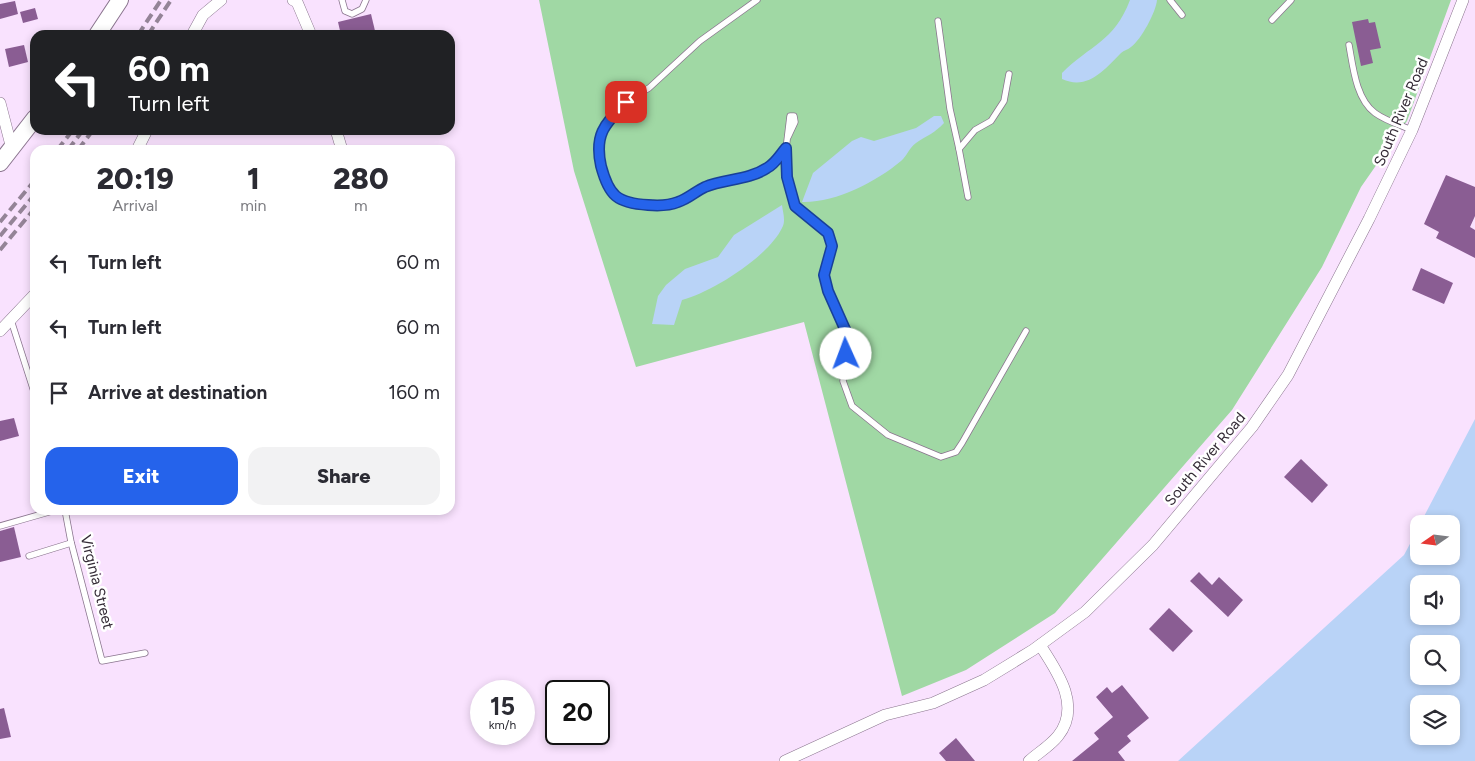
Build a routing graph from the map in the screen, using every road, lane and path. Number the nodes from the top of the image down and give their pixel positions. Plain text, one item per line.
1 (120, 0) edge
2 (221, 0) edge
3 (294, 0) edge
4 (342, 0) edge
5 (366, 0) edge
6 (757, 0) edge
7 (1170, 0) edge
8 (1291, 0) edge
9 (1463, 0) edge
10 (1182, 15) dead end
11 (1272, 20) dead end
12 (938, 21) dead end
13 (100, 30) edge
14 (195, 30) edge
15 (309, 30) edge
16 (1349, 45) dead end
17 (1009, 74) dead end
18 (0, 104) edge
19 (30, 125) edge
20 (1412, 130) junction
21 (788, 137) dead end
22 (786, 148) junction
23 (12, 149) junction
24 (959, 149) junction
25 (0, 163) edge
26 (968, 197) dead end
27 (30, 299) edge
28 (11, 320) junction
29 (0, 331) edge
30 (1026, 331) dead end
31 (30, 379) edge
32 (38, 515) edge
33 (66, 515) edge
34 (0, 526) edge
35 (71, 543) junction
36 (29, 556) dead end
37 (1040, 645) junction
38 (145, 653) dead end
39 (785, 761) edge
40 (1028, 761) edge

1 - 13 street
2 - 14 street
3 - 15 street
4 - 5 lane
6 - 22 lane
7 - 10 lane
8 - 11 lane
9 - 20 street, South River Road
12 - 24 lane
16 - 20 lane
17 - 24 lane
18 - 23 street
19 - 23 street
20 - 37 street, South River Road
21 - 22 lane
22 - 30 lane
23 - 25 street
24 - 26 lane
27 - 28 street
28 - 29 street
28 - 31 lane
32 - 34 lane
33 - 35 lane, Virginia Street
35 - 36 lane
35 - 38 lane, Virginia Street
37 - 39 street, South River Road
37 - 40 street

